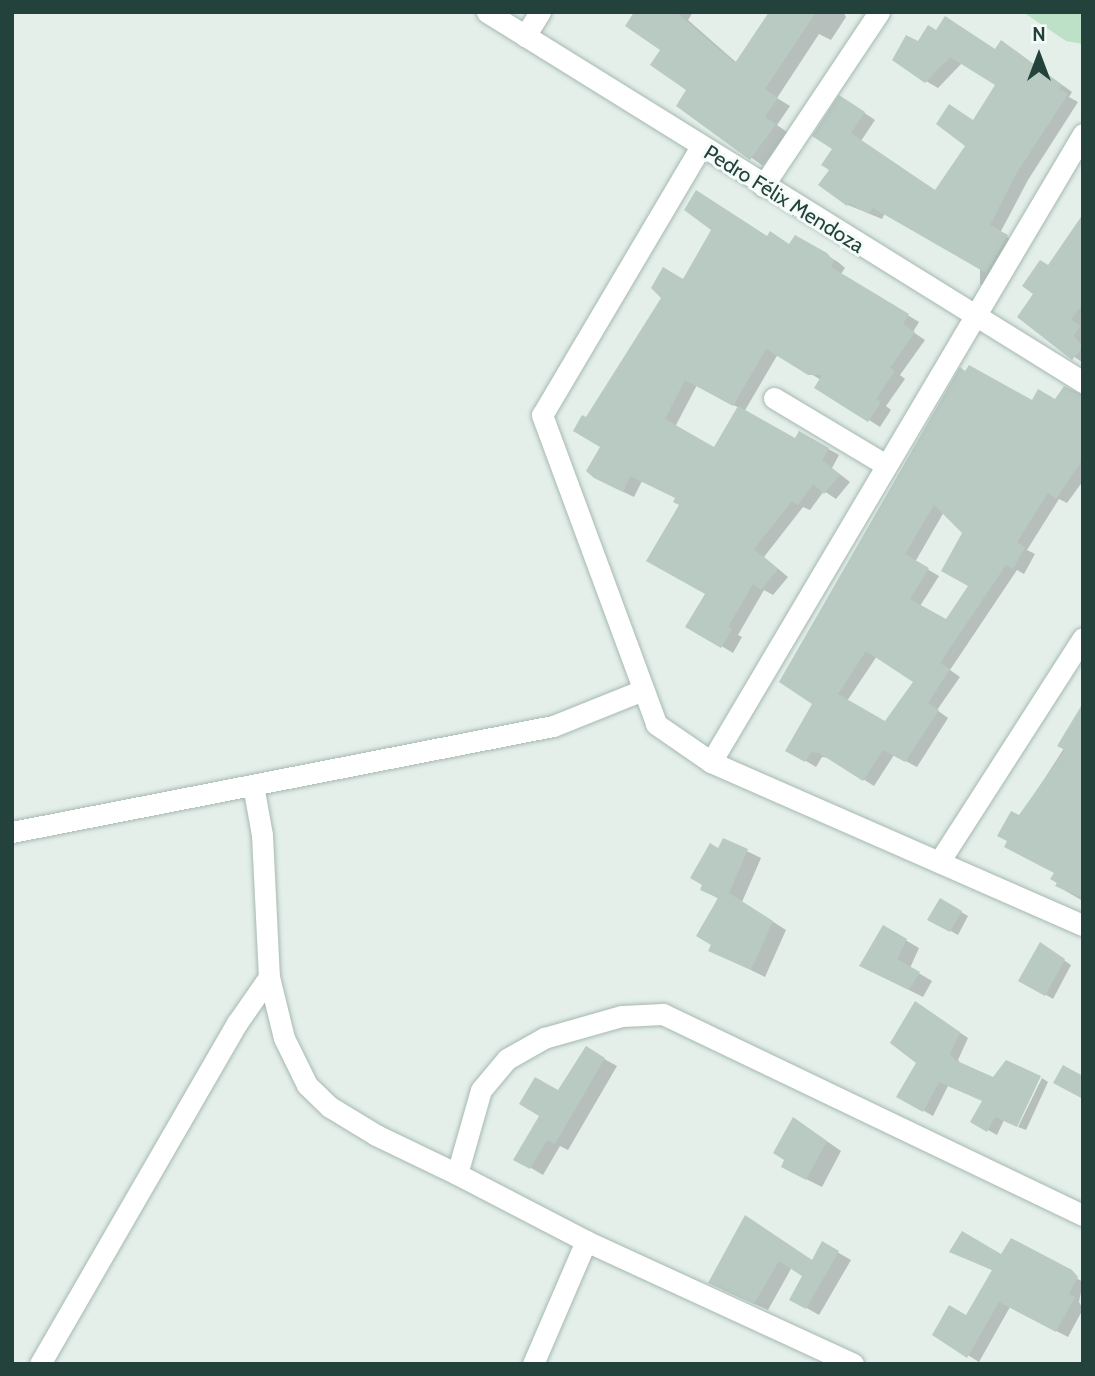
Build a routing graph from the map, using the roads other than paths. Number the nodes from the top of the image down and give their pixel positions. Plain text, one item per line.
1 (487, 12) edge
2 (540, 12) edge
3 (879, 12) edge
4 (525, 36) junction
5 (1083, 134) edge
6 (700, 148) junction
7 (763, 186) junction
8 (973, 315) junction
9 (1083, 382) edge
10 (774, 398) dead end
11 (886, 465) junction
12 (1083, 638) edge
13 (643, 690) junction
14 (711, 762) junction
15 (253, 785) junction
16 (12, 832) edge
17 (939, 862) junction
18 (1083, 925) edge
19 (269, 977) junction
20 (457, 1174) junction
21 (1083, 1215) edge
22 (586, 1241) junction
23 (40, 1364) edge
24 (533, 1364) edge
25 (853, 1364) edge

1 - 4 street, Pedro Félix Mendoza
2 - 4 street
3 - 7 street
4 - 6 street, Pedro Félix Mendoza
5 - 8 street
6 - 7 street, Pedro Félix Mendoza
6 - 13 street
7 - 8 street, Pedro Félix Mendoza
8 - 9 street, Pedro Félix Mendoza
8 - 11 street
10 - 11 street
11 - 14 street
12 - 17 street
13 - 14 street
13 - 15 street
14 - 17 street
15 - 16 street
15 - 19 street
17 - 18 street
19 - 20 street
19 - 23 street
20 - 21 street
20 - 22 street
22 - 24 street
22 - 25 street

